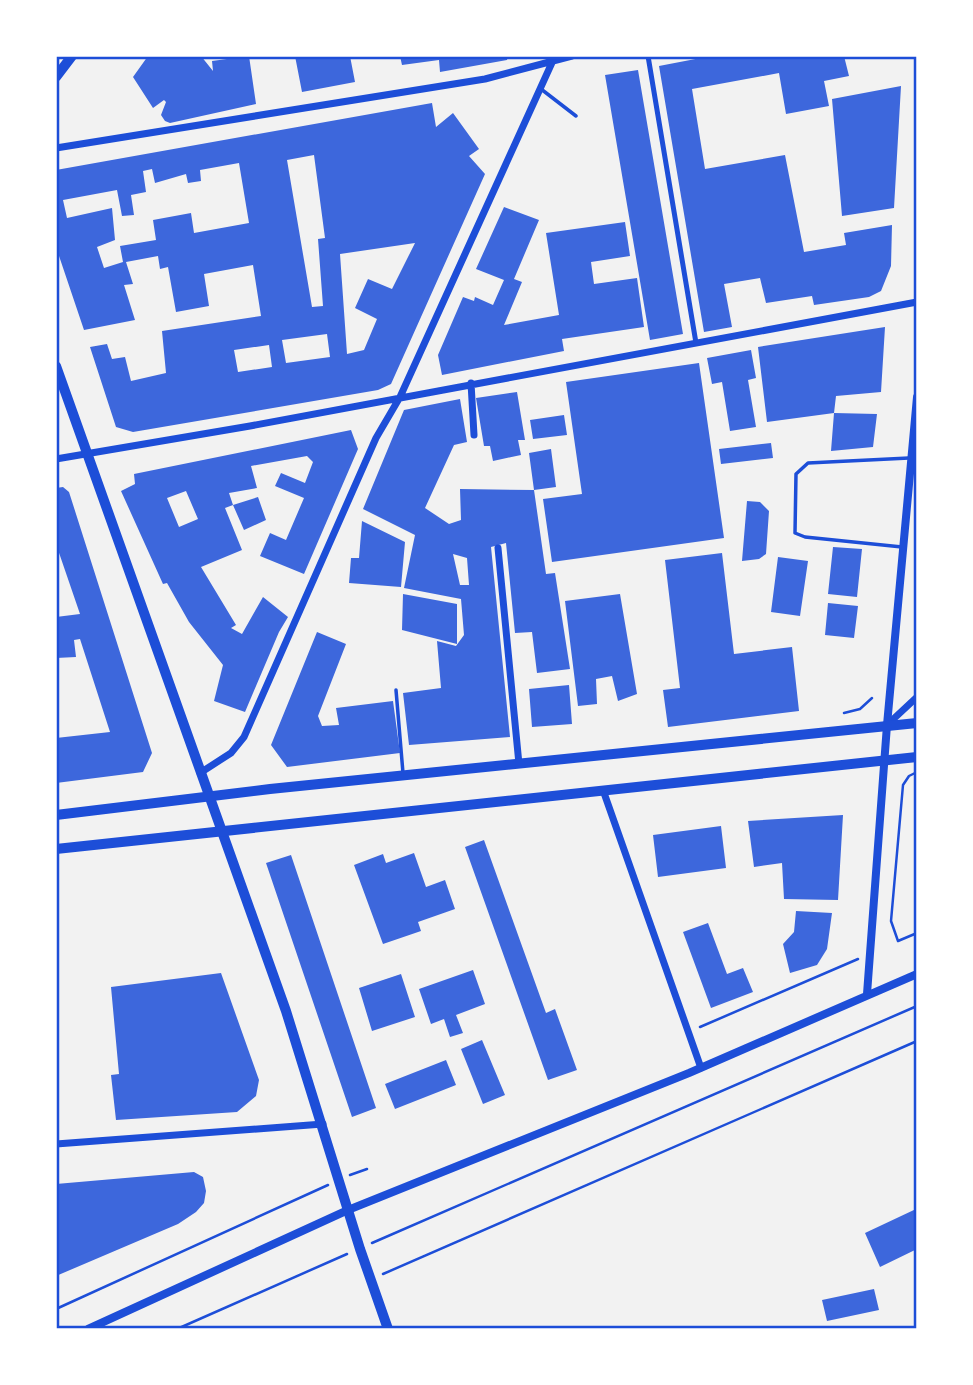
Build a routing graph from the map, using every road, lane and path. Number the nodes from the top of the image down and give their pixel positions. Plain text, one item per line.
1 (72, 56) edge
2 (572, 56) edge
3 (648, 56) edge
4 (554, 57) edge
5 (56, 76) edge
6 (541, 89) junction
7 (576, 117) dead end
8 (56, 148) edge
9 (917, 302) edge
10 (696, 343) junction
11 (56, 366) edge
12 (471, 383) junction
13 (400, 397) junction
14 (917, 397) edge
15 (474, 435) dead end
16 (89, 453) junction
17 (912, 458) junction
18 (56, 459) edge
19 (904, 547) junction
20 (498, 548) dead end
21 (397, 690) dead end
22 (917, 697) edge
23 (873, 698) dead end
24 (844, 713) dead end
25 (917, 723) edge
26 (887, 725) junction
27 (917, 757) edge
28 (886, 759) junction
29 (519, 764) junction
30 (917, 772) edge
31 (200, 773) junction
32 (403, 775) junction
33 (603, 790) junction
34 (208, 797) junction
35 (56, 815) edge
36 (220, 830) junction
37 (56, 849) edge
38 (917, 933) edge
39 (859, 959) dead end
40 (917, 974) edge
41 (867, 994) junction
42 (917, 1006) edge
43 (688, 1032) junction
44 (917, 1041) edge
45 (701, 1068) junction
46 (323, 1124) junction
47 (56, 1144) edge
48 (367, 1168) dead end
49 (339, 1181) junction
50 (348, 1210) junction
51 (360, 1248) junction
52 (370, 1279) junction
53 (56, 1309) edge
54 (88, 1329) edge
55 (177, 1329) edge
56 (388, 1329) edge

1 - 5 main road
2 - 4 street
3 - 10 street
4 - 6 street
4 - 8 street
6 - 7 lane
6 - 13 street
9 - 10 street
10 - 12 street
11 - 16 main road
12 - 13 street
12 - 15 street
13 - 16 street
13 - 31 street
14 - 17 street
16 - 18 street
16 - 31 main road
17 - 19 street
17 - 19 lane
19 - 26 street
20 - 29 street
21 - 32 lane
22 - 26 street
23 - 24 path
25 - 26 main road
26 - 28 street
26 - 29 main road
27 - 28 main road
28 - 33 main road
28 - 41 street
29 - 32 main road
30 - 38 path
31 - 34 main road
32 - 34 main road
33 - 36 main road
33 - 43 street
34 - 35 main road
34 - 36 main road
36 - 37 main road
36 - 46 main road
39 - 43 path
40 - 41 street
41 - 45 street
42 - 51 path
43 - 45 street
44 - 52 path
45 - 50 street
46 - 47 street
46 - 49 main road
48 - 49 path
49 - 50 main road
49 - 53 path
50 - 51 main road
50 - 54 street
51 - 52 main road
51 - 55 path
52 - 56 main road

